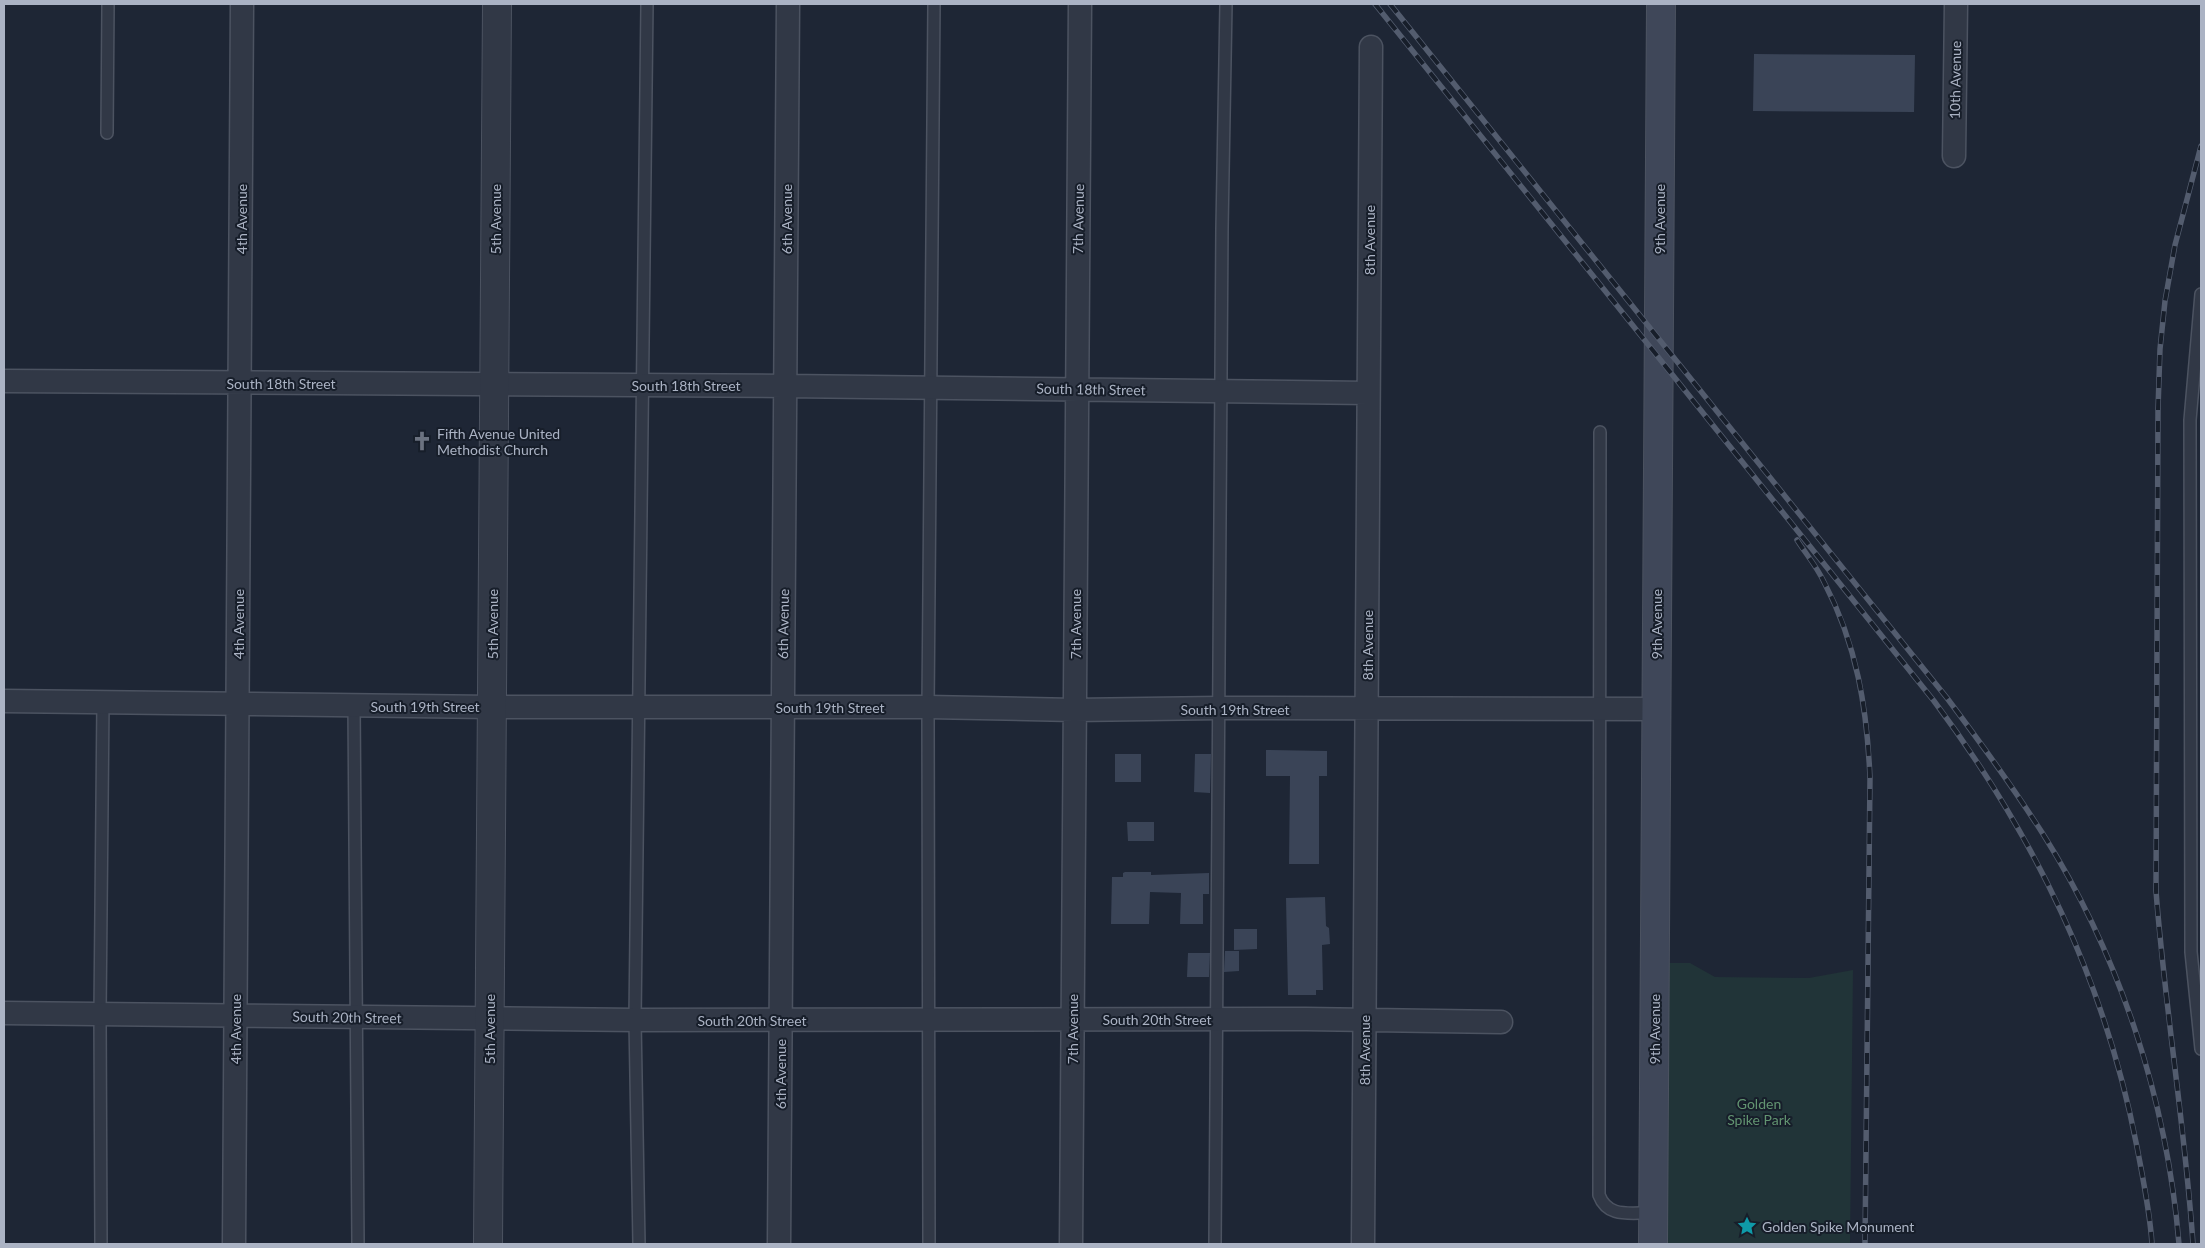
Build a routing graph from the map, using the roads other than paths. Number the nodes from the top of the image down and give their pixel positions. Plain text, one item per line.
1 (108, 4) edge
2 (242, 4) edge
3 (496, 4) edge
4 (647, 4) edge
5 (788, 4) edge
6 (934, 4) edge
7 (1080, 4) edge
8 (1226, 4) edge
9 (1661, 4) edge
10 (1956, 4) edge
11 (1371, 47) dead end
12 (107, 133) dead end
13 (1954, 156) dead end
14 (2201, 294) edge
15 (4, 381) edge
16 (240, 382) junction
17 (494, 385) junction
18 (641, 385) junction
19 (785, 386) junction
20 (932, 387) junction
21 (1076, 388) junction
22 (1221, 390) junction
23 (1368, 392) junction
24 (1600, 432) dead end
25 (2196, 612) edge
26 (4, 701) edge
27 (103, 702) junction
28 (237, 704) junction
29 (354, 705) junction
30 (492, 707) junction
31 (638, 707) junction
32 (782, 707) junction
33 (928, 707) junction
34 (1219, 708) junction
35 (1366, 709) junction
36 (1598, 709) junction
37 (1656, 709) junction
38 (1074, 710) junction
39 (4, 1013) edge
40 (100, 1014) junction
41 (235, 1016) junction
42 (2199, 1016) edge
43 (356, 1017) junction
44 (489, 1018) junction
45 (1217, 1018) junction
46 (928, 1019) junction
47 (1072, 1019) junction
48 (635, 1020) junction
49 (780, 1020) junction
50 (1364, 1020) junction
51 (1501, 1022) dead end
52 (2201, 1049) edge
53 (1653, 1213) junction
54 (101, 1244) edge
55 (234, 1244) edge
56 (358, 1244) edge
57 (488, 1244) edge
58 (639, 1244) edge
59 (779, 1244) edge
60 (929, 1244) edge
61 (1071, 1244) edge
62 (1215, 1244) edge
63 (1363, 1244) edge
64 (1653, 1244) edge

1 - 12 lane
2 - 16 street, 4th Avenue
3 - 17 street, 5th Avenue
4 - 18 lane
5 - 19 street, 6th Avenue
6 - 20 lane
7 - 21 street, 7th Avenue
8 - 22 lane
9 - 37 main road, 9th Avenue
10 - 13 street, 10th Avenue
11 - 23 street, 8th Avenue
14 - 25 lane
15 - 16 street, South 18th Street
16 - 17 street, South 18th Street
16 - 28 street, 4th Avenue
17 - 18 street, South 18th Street
17 - 30 street, 5th Avenue
18 - 19 street, South 18th Street
18 - 31 lane
19 - 20 street, South 18th Street
19 - 32 street, 6th Avenue
20 - 21 street, South 18th Street
20 - 33 lane
21 - 22 street, South 18th Street
21 - 38 street, 7th Avenue
22 - 23 street, South 18th Street
22 - 34 lane
23 - 35 street, 8th Avenue
24 - 36 lane
25 - 42 lane
26 - 27 street, South 19th Street
27 - 28 street, South 19th Street
27 - 40 lane
28 - 29 street, South 19th Street
28 - 41 street, 4th Avenue
29 - 30 street, South 19th Street
29 - 43 lane
30 - 31 street, South 19th Street
30 - 44 street, 5th Avenue
31 - 32 street, South 19th Street
31 - 48 lane
32 - 33 street, South 19th Street
32 - 49 street, 6th Avenue
33 - 38 street, South 19th Street
33 - 46 lane
34 - 35 street, South 19th Street
34 - 38 street, South 19th Street
34 - 45 lane
35 - 36 street, South 19th Street
35 - 50 street, 8th Avenue
36 - 37 street, South 19th Street
36 - 53 lane
37 - 53 main road, 9th Avenue
38 - 47 street, 7th Avenue
39 - 40 street, South 20th Street
40 - 41 street, South 20th Street
40 - 54 lane
41 - 43 street, South 20th Street
41 - 55 street, 4th Avenue
42 - 52 lane
43 - 44 street, South 20th Street
43 - 56 lane
44 - 48 street, South 20th Street
44 - 57 street, 5th Avenue
45 - 47 street, South 20th Street
45 - 50 street, South 20th Street
45 - 62 lane
46 - 47 street, South 20th Street
46 - 49 street, South 20th Street
46 - 60 lane
47 - 61 street, 7th Avenue
48 - 49 street, South 20th Street
48 - 58 lane
49 - 59 street, 6th Avenue
50 - 51 street, South 20th Street
50 - 63 street, 8th Avenue
53 - 64 main road, 9th Avenue

